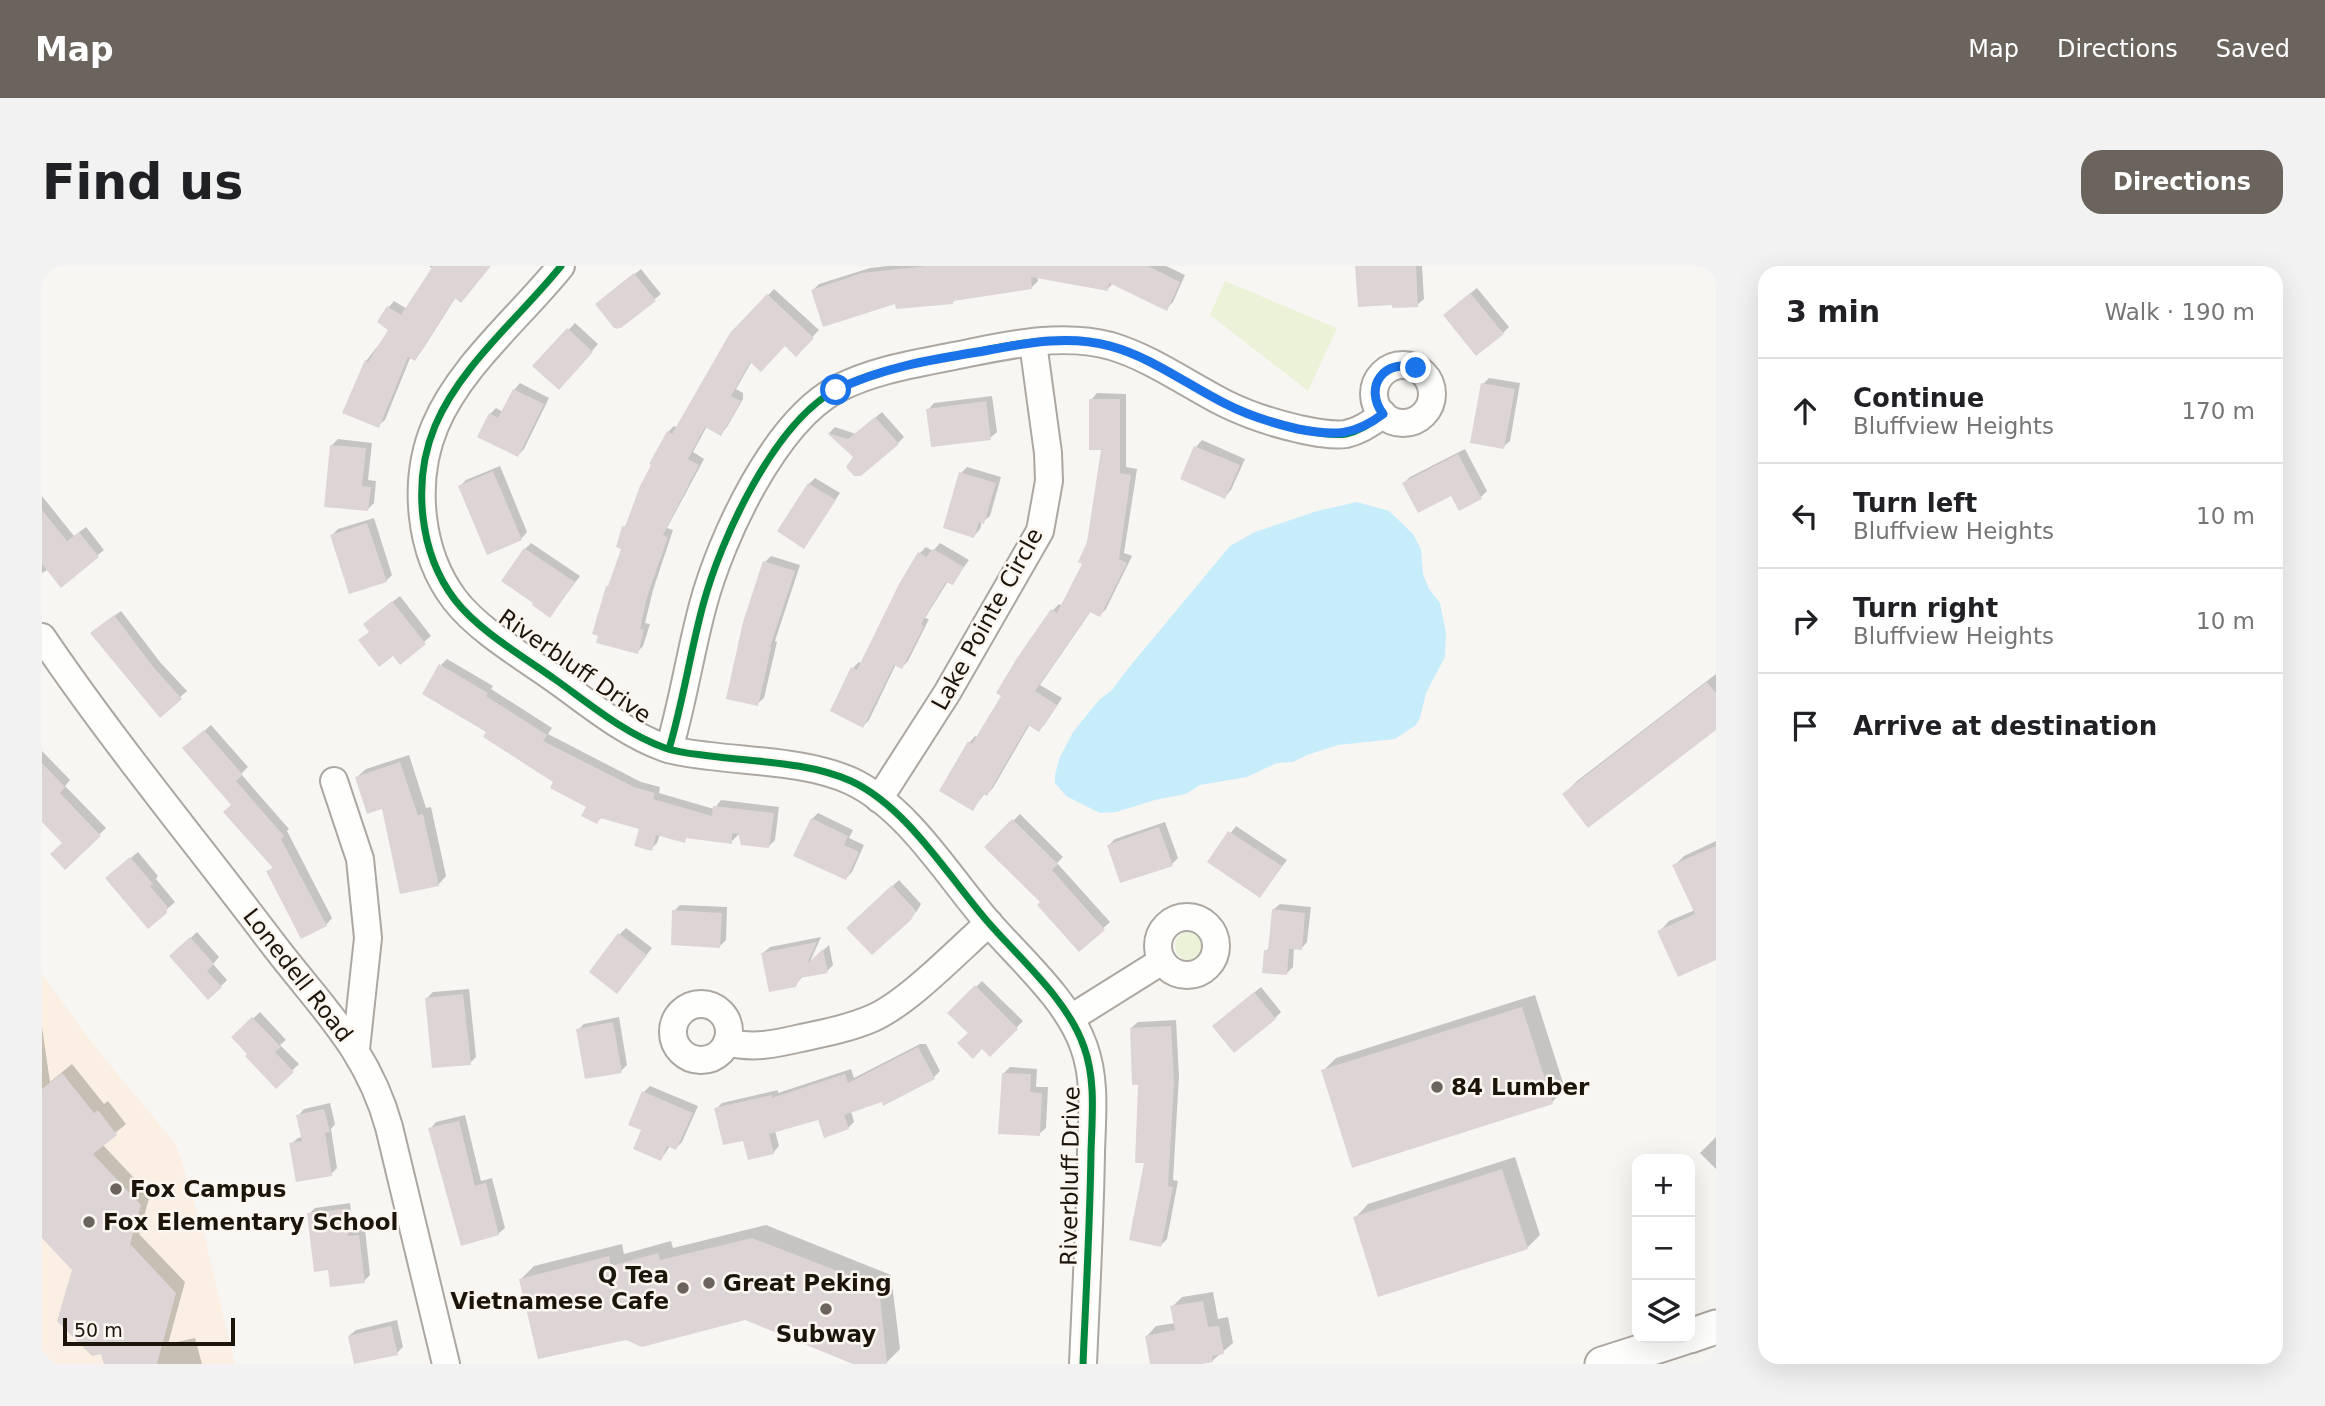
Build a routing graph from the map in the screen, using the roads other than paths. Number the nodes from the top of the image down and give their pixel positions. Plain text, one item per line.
1 (561, 266) edge
2 (1032, 343) junction
3 (1383, 414) dead end
4 (42, 638) edge
5 (669, 749) junction
6 (334, 781) dead end
7 (880, 799) junction
8 (989, 923) junction
9 (1162, 961) dead end
10 (1071, 1018) junction
11 (727, 1042) dead end
12 (356, 1049) junction
13 (1716, 1327) edge
14 (1695, 1334) edge
15 (1667, 1343) edge
16 (446, 1364) edge
17 (1083, 1364) edge
18 (1602, 1364) edge

1 - 5 street, Riverbluff Drive
2 - 3 street
2 - 5 street
2 - 7 street, Lake Pointe Circle
4 - 12 street, Lonedell Road
5 - 7 street, Riverbluff Drive
6 - 12 street
7 - 8 street, Riverbluff Drive
8 - 10 street, Riverbluff Drive
8 - 11 street
9 - 10 street
10 - 17 street, Riverbluff Drive
12 - 16 street, Lonedell Road
13 - 14 main road
15 - 18 main road

